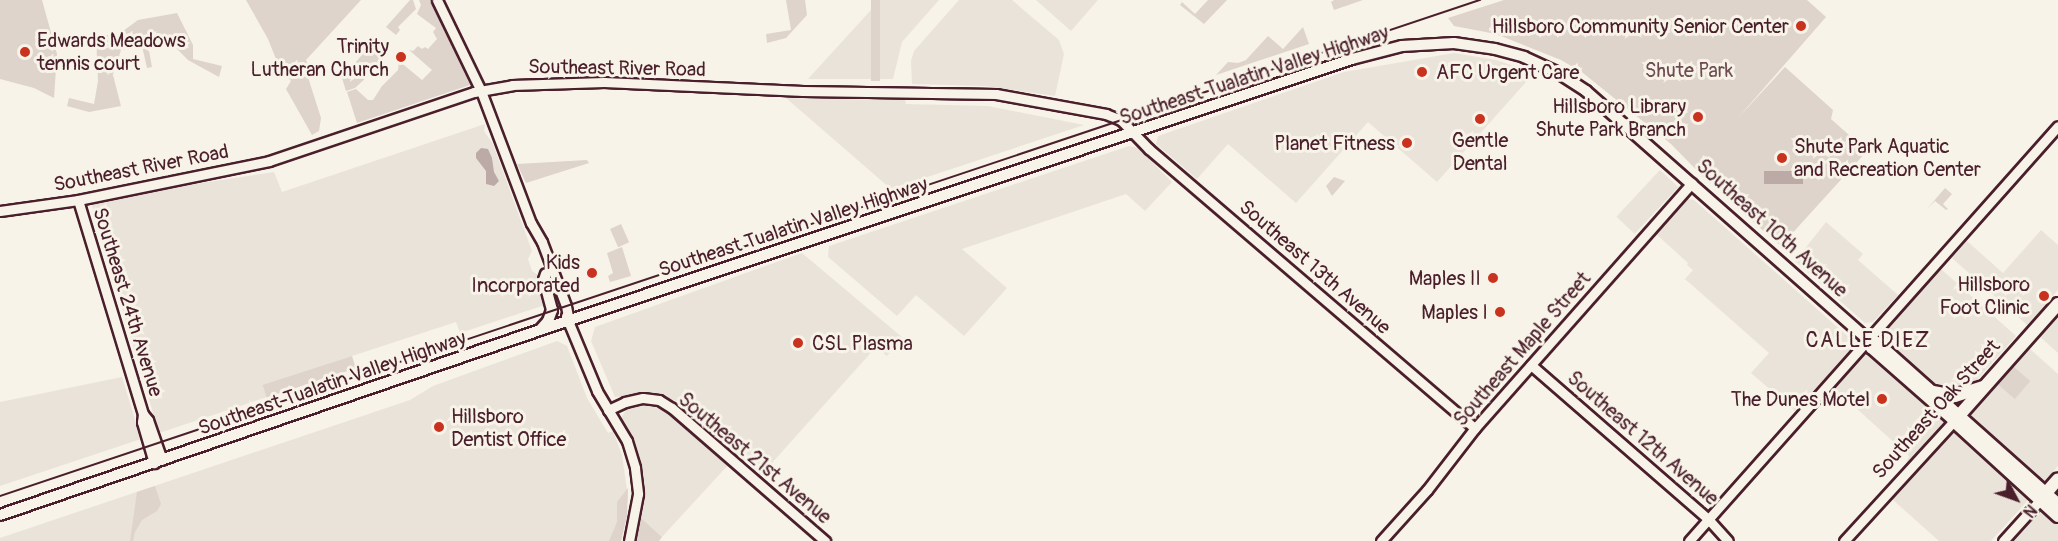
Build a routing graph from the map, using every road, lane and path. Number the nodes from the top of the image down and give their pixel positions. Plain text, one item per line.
1 (437, 0) edge
2 (481, 91) junction
3 (1596, 99) joint
4 (2058, 126) edge
5 (1132, 133) junction
6 (1692, 183) junction
7 (78, 200) junction
8 (0, 211) edge
9 (539, 239) junction
10 (546, 274) junction
11 (2058, 304) edge
12 (568, 321) junction
13 (540, 330) junction
14 (1868, 340) junction
15 (1531, 365) junction
16 (1983, 387) junction
17 (1933, 392) junction
18 (610, 414) junction
19 (1957, 418) junction
20 (1475, 428) junction
21 (158, 462) junction
22 (2058, 479) edge
23 (2043, 496) junction
24 (2058, 503) edge
25 (0, 515) edge
26 (2058, 516) edge
27 (1709, 520) junction
28 (629, 541) edge
29 (825, 541) edge
30 (1381, 541) edge
31 (1689, 541) edge
32 (1728, 541) edge
33 (1844, 541) edge
34 (2003, 541) edge

1 - 2 street
2 - 5 street, Southeast River Road
2 - 7 street, Southeast River Road
2 - 9 street
3 - 5 main road, Southeast Tualatin Valley Highway
3 - 6 main road, Southeast 10th Avenue
4 - 14 street
5 - 12 main road, Southeast Tualatin Valley Highway
5 - 20 street, Southeast 13th Avenue
6 - 14 main road, Southeast 10th Avenue
6 - 15 street, Southeast Maple Street
7 - 8 street, Southeast River Road
7 - 21 street, Southeast 24th Avenue
9 - 10 street
9 - 12 street
10 - 12 street
10 - 13 main road
11 - 16 highway, Southeast Oak Street
12 - 13 main road, Southeast Tualatin Valley Highway
12 - 18 street
13 - 21 main road, Southeast Tualatin Valley Highway
14 - 17 main road, Southeast 10th Avenue
14 - 19 main road, Southeast 10th Avenue
14 - 27 street
15 - 20 street, Southeast Maple Street
15 - 27 street, Southeast 12th Avenue
16 - 17 highway
16 - 19 highway, Southeast Oak Street
17 - 19 main road, Southeast 10th Avenue
18 - 28 street
18 - 29 street, Southeast 21st Avenue
19 - 23 highway, Southeast 10th Avenue
19 - 33 street, Southeast Oak Street
20 - 30 street, Southeast Maple Street
21 - 25 main road, Southeast Tualatin Valley Highway
22 - 23 highway
23 - 24 main road, Southeast 10th Avenue
23 - 26 highway, Southeast 10th Avenue
23 - 34 street
27 - 31 street
27 - 32 street, Southeast 12th Avenue

